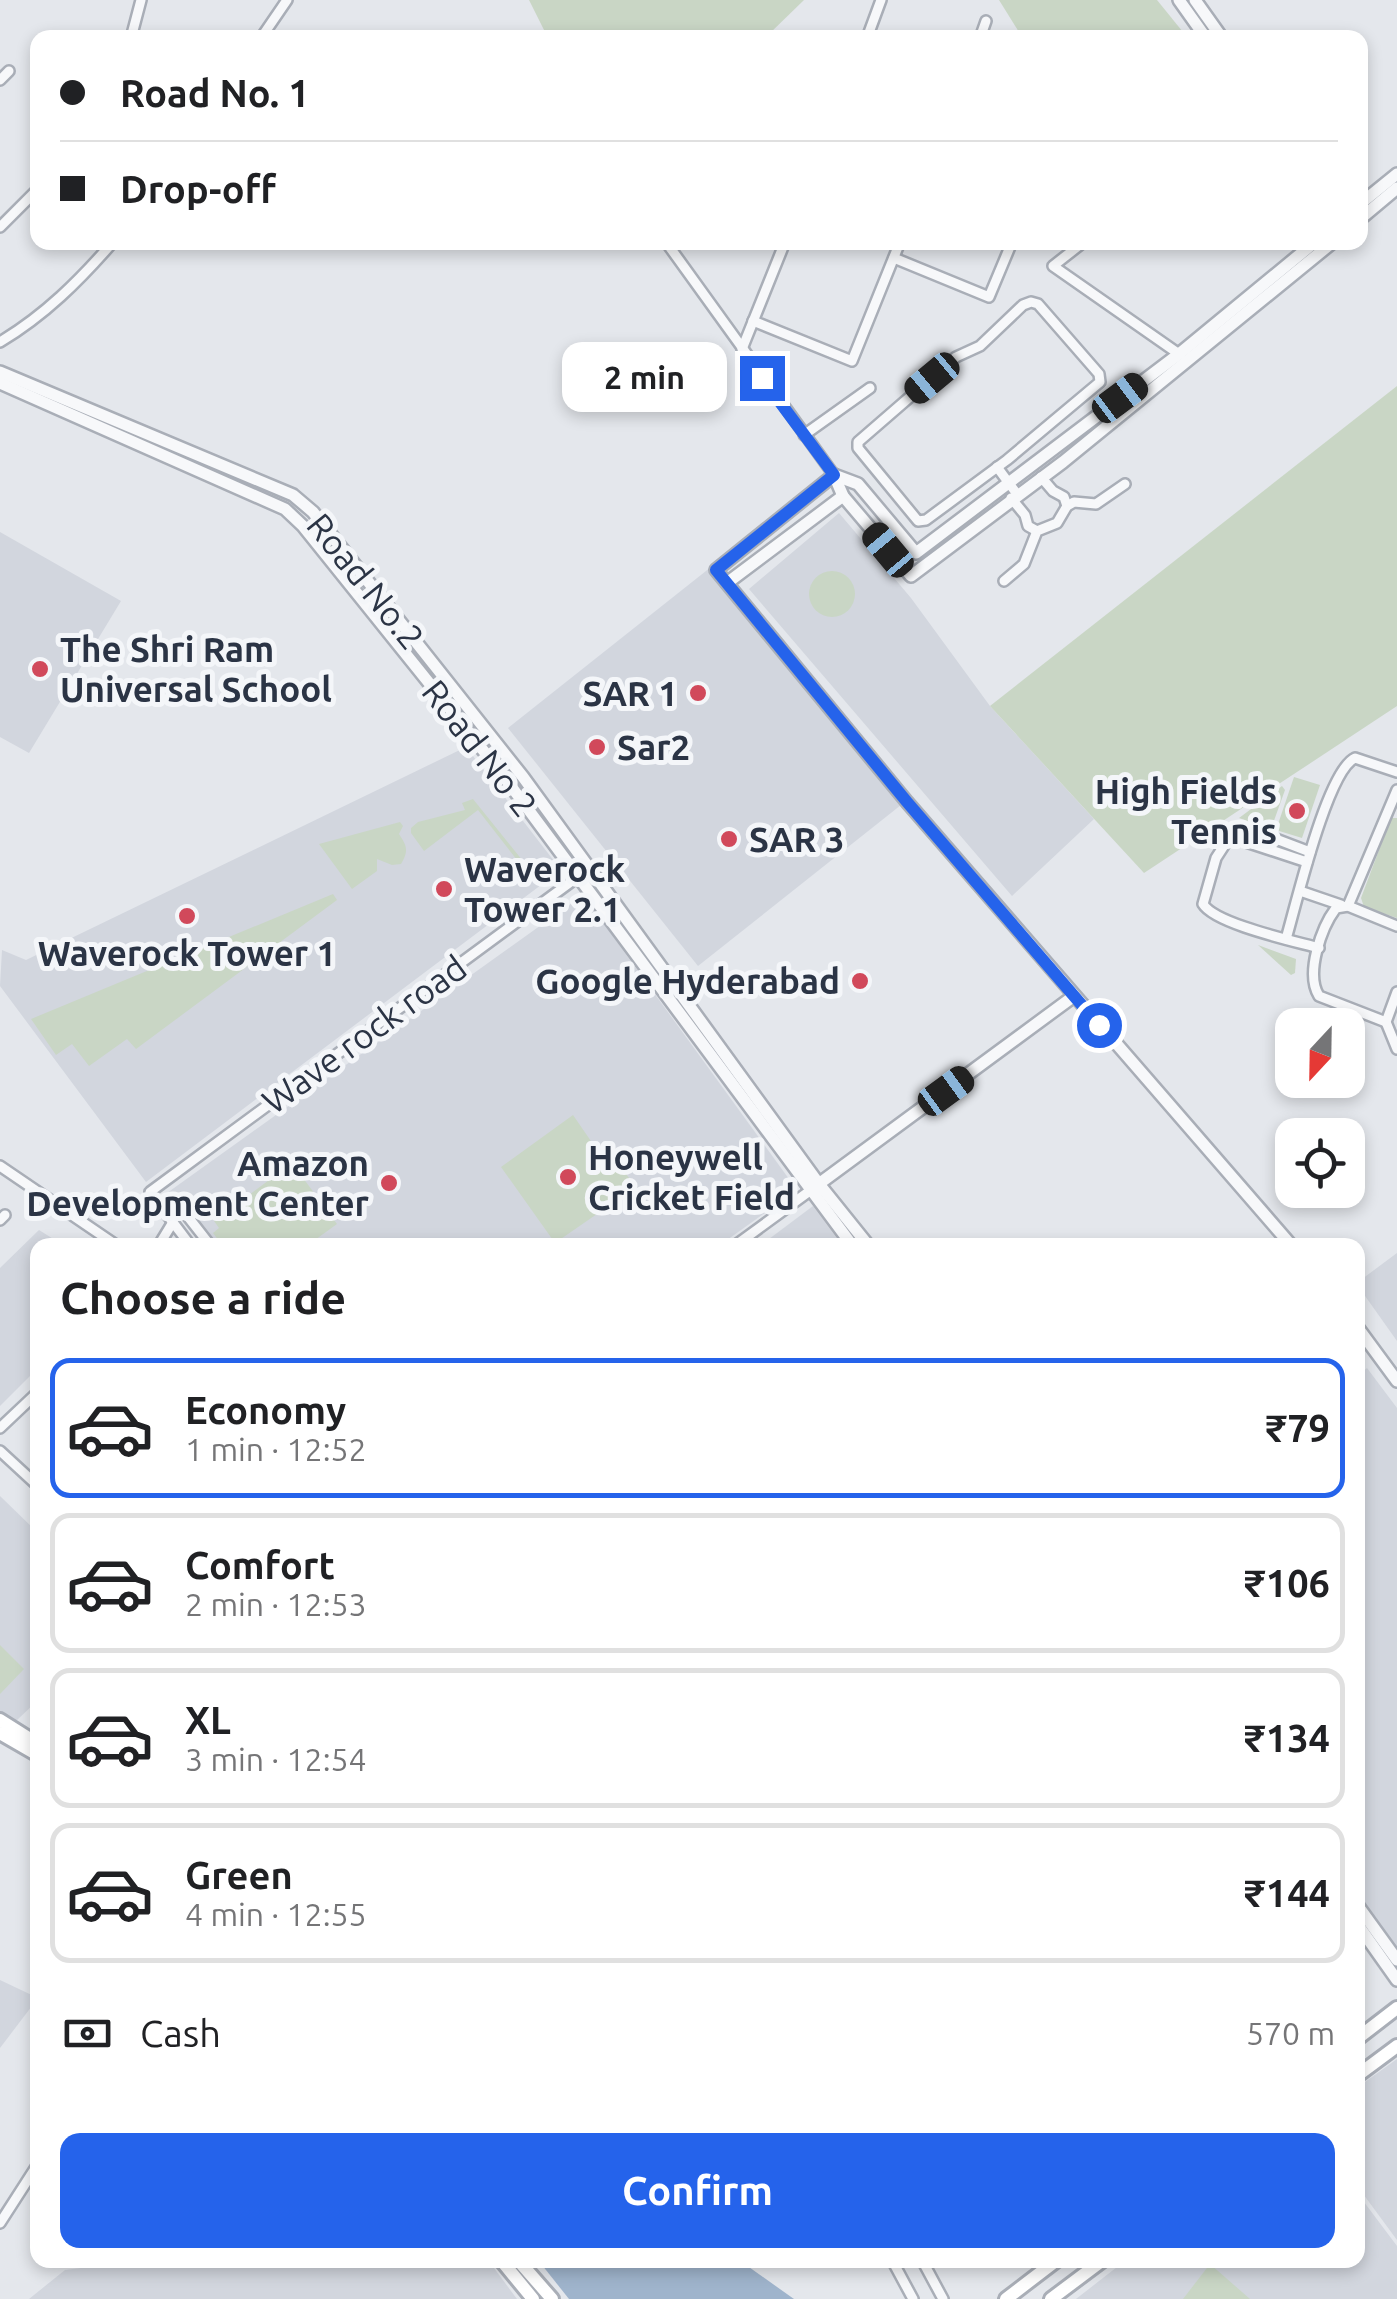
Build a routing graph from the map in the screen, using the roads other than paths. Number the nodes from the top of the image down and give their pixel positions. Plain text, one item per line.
1 (142, 0) edge
2 (286, 0) edge
3 (881, 0) edge
4 (1179, 0) edge
5 (1195, 0) edge
6 (986, 21) dead end
7 (133, 30) edge
8 (265, 30) edge
9 (870, 30) edge
10 (983, 30) edge
11 (1200, 30) edge
12 (1216, 30) edge
13 (9, 71) dead end
14 (0, 80) edge
15 (1395, 182) edge
16 (30, 198) edge
17 (1368, 199) edge
18 (1368, 211) edge
19 (0, 227) edge
20 (106, 250) edge
21 (672, 250) edge
22 (677, 250) edge
23 (782, 250) edge
24 (897, 250) edge
25 (1009, 250) edge
26 (1074, 250) edge
27 (1306, 250) edge
28 (1324, 250) edge
29 (675, 255) junction
30 (894, 258) junction
31 (753, 321) junction
32 (0, 342) edge
33 (742, 349) junction
34 (1179, 354) junction
35 (0, 372) edge
36 (0, 382) edge
37 (870, 388) dead end
38 (804, 435) junction
39 (997, 467) junction
40 (834, 475) junction
41 (983, 477) junction
42 (1041, 477) junction
43 (1008, 482) junction
44 (1125, 484) dead end
45 (996, 491) junction
46 (843, 496) junction
47 (1014, 496) junction
48 (1068, 506) junction
49 (1037, 531) junction
50 (1004, 581) dead end
51 (727, 584) junction
52 (1397, 772) edge
53 (524, 777) joint
54 (1397, 790) edge
55 (1393, 810) edge
56 (1260, 833) dead end
57 (1309, 857) junction
58 (584, 872) junction
59 (1300, 892) junction
60 (1345, 905) junction
61 (1397, 926) edge
62 (1286, 939) junction
63 (1319, 948) junction
64 (1397, 992) edge
65 (1074, 996) junction
66 (1386, 1022) junction
67 (1397, 1049) edge
68 (0, 1166) edge
69 (815, 1187) junction
70 (185, 1213) dead end
71 (173, 1222) junction
72 (106, 1238) edge
73 (163, 1238) edge
74 (185, 1238) edge
75 (205, 1238) edge
76 (746, 1238) edge
77 (848, 1238) edge
78 (862, 1238) edge
79 (1285, 1238) edge
80 (1365, 1338) edge
81 (1397, 1381) edge
82 (30, 1400) edge
83 (0, 1428) edge
84 (0, 1451) edge
85 (30, 1479) edge
86 (0, 1720) edge
87 (0, 1733) edge
88 (30, 1739) edge
89 (30, 1751) edge
90 (1365, 1916) edge
91 (1365, 1934) edge
92 (1397, 1960) edge
93 (1397, 1980) edge
94 (1397, 2008) edge
95 (1365, 2033) edge
96 (1397, 2046) edge
97 (1365, 2071) edge
98 (30, 2176) edge
99 (0, 2223) edge
100 (508, 2268) edge
101 (525, 2268) edge
102 (896, 2268) edge
103 (926, 2268) edge
104 (1047, 2268) edge
105 (1092, 2268) edge
106 (533, 2299) edge
107 (552, 2299) edge
108 (913, 2299) edge
109 (943, 2299) edge
110 (1006, 2299) edge
111 (1051, 2299) edge

1 - 7 street
2 - 8 street
3 - 9 street
4 - 11 street
5 - 12 street
6 - 10 street
13 - 14 street
15 - 17 street
15 - 18 street
16 - 19 street
20 - 32 street
21 - 29 street
22 - 29 street
23 - 31 street
24 - 30 street
25 - 30 street
26 - 34 street
27 - 34 street
28 - 42 street
29 - 33 street
30 - 31 street
31 - 33 street
33 - 38 street
34 - 43 street
35 - 53 street, Road No.2
36 - 58 street, Road No 2
37 - 38 street
38 - 40 street
39 - 41 street
39 - 41 street
39 - 43 street
40 - 45 street
40 - 46 street
40 - 51 street
41 - 45 street
42 - 47 street
42 - 48 street
43 - 45 street
43 - 47 street
44 - 48 street
46 - 47 street
46 - 51 street
47 - 49 street
48 - 49 street
49 - 50 street
51 - 65 street
52 - 57 street
53 - 58 street, Road No 2
54 - 55 street
55 - 60 street
56 - 57 street
57 - 59 street
57 - 62 street
58 - 69 street, Road No 2
58 - 71 street, Wave rock road
59 - 60 street
59 - 62 street
60 - 61 street
60 - 63 street
62 - 63 street
63 - 66 street
64 - 66 street
65 - 69 street
65 - 79 street
66 - 67 street
68 - 72 street
69 - 76 street
69 - 77 street, Road No 2
69 - 78 street, Road No 2
70 - 75 street
71 - 73 street
71 - 74 street
80 - 81 street
82 - 83 street
84 - 85 street
86 - 88 main road
87 - 89 main road
90 - 92 street
91 - 93 street
94 - 95 main road
96 - 97 main road
98 - 99 street
100 - 106 main road
101 - 107 main road
102 - 108 street
103 - 109 street
104 - 110 main road
105 - 111 main road

